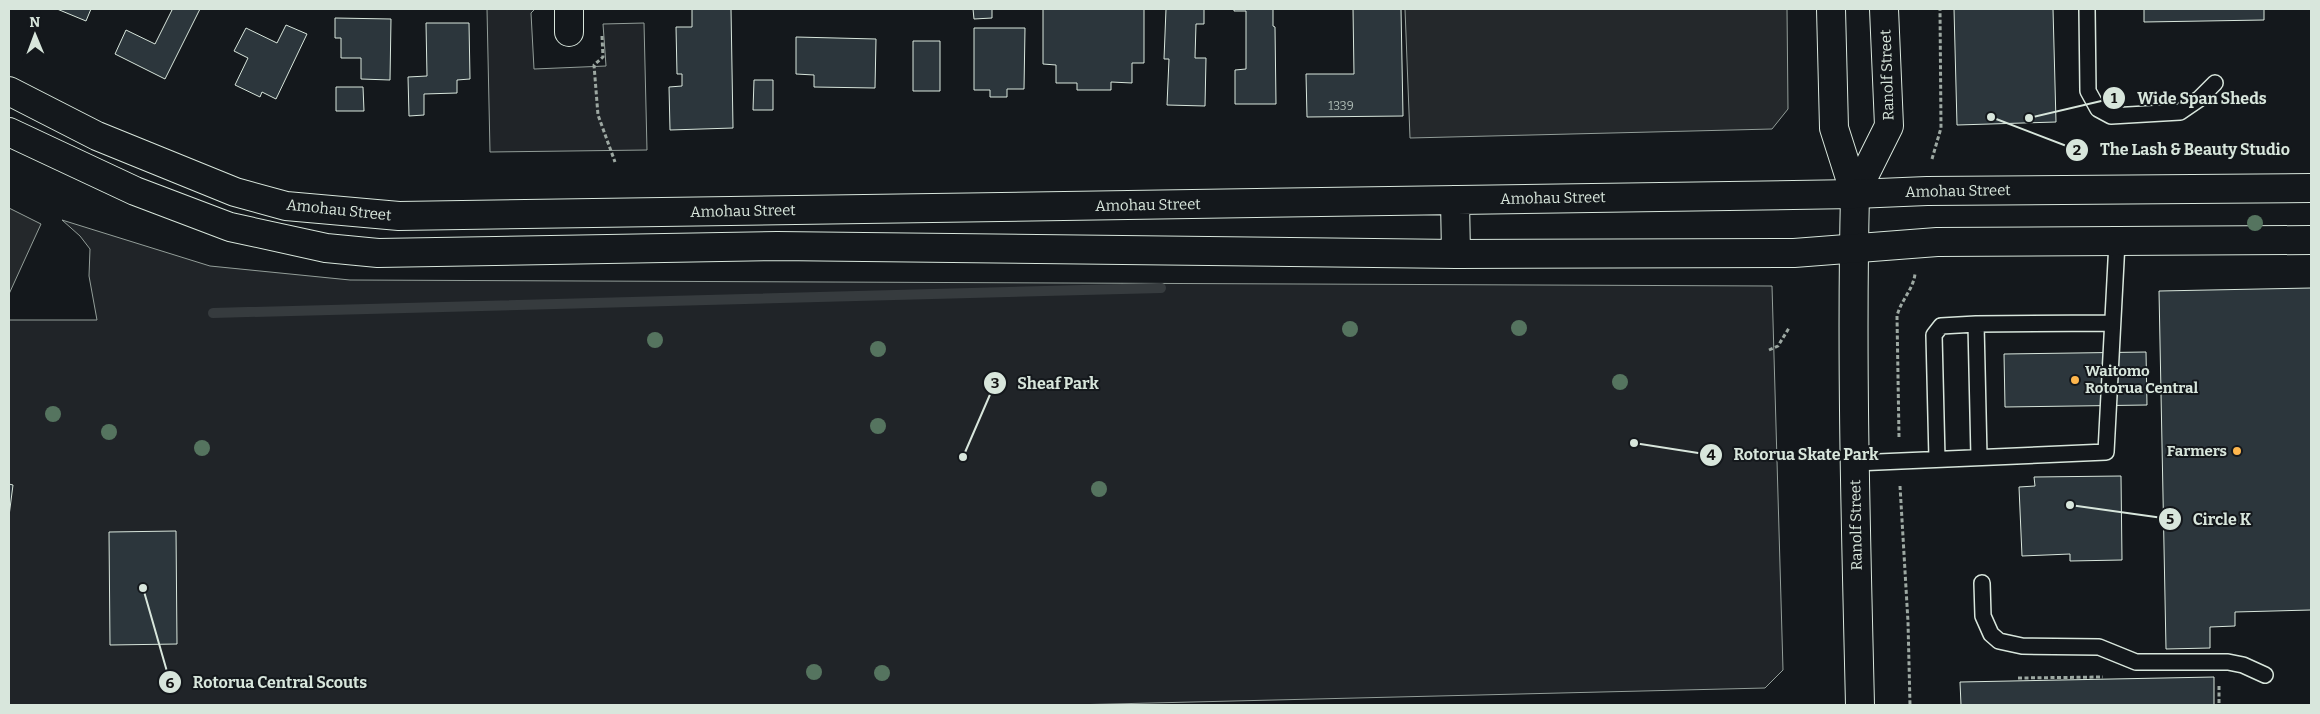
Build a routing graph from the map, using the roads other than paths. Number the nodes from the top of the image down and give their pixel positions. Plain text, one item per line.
1 (1831, 9) edge
2 (1884, 9) edge
3 (2087, 9) edge
4 (2215, 83) dead end
5 (9, 91) edge
6 (9, 132) edge
7 (2311, 188) edge
8 (1855, 194) junction
9 (1455, 200) junction
10 (2311, 240) edge
11 (2117, 242) junction
12 (1854, 248) junction
13 (1456, 254) junction
14 (2112, 323) junction
15 (1976, 324) junction
16 (1979, 458) junction
17 (1937, 459) junction
18 (1855, 463) junction
19 (1982, 583) dead end
20 (2265, 675) dead end
21 (1860, 705) edge

1 - 8 main road, Ranolf Street
2 - 8 main road, Ranolf Street
3 - 4 lane
5 - 9 main road, Amohau Street
6 - 13 main road
7 - 8 main road, Amohau Street
8 - 9 main road, Amohau Street
8 - 12 main road, Ranolf Street
9 - 13 main road
10 - 11 main road
11 - 12 main road
11 - 14 lane
12 - 13 main road
12 - 18 main road, Ranolf Street
14 - 15 lane
14 - 16 lane
15 - 16 lane
15 - 17 lane
16 - 17 lane
17 - 18 lane
18 - 21 main road, Ranolf Street
19 - 20 lane

